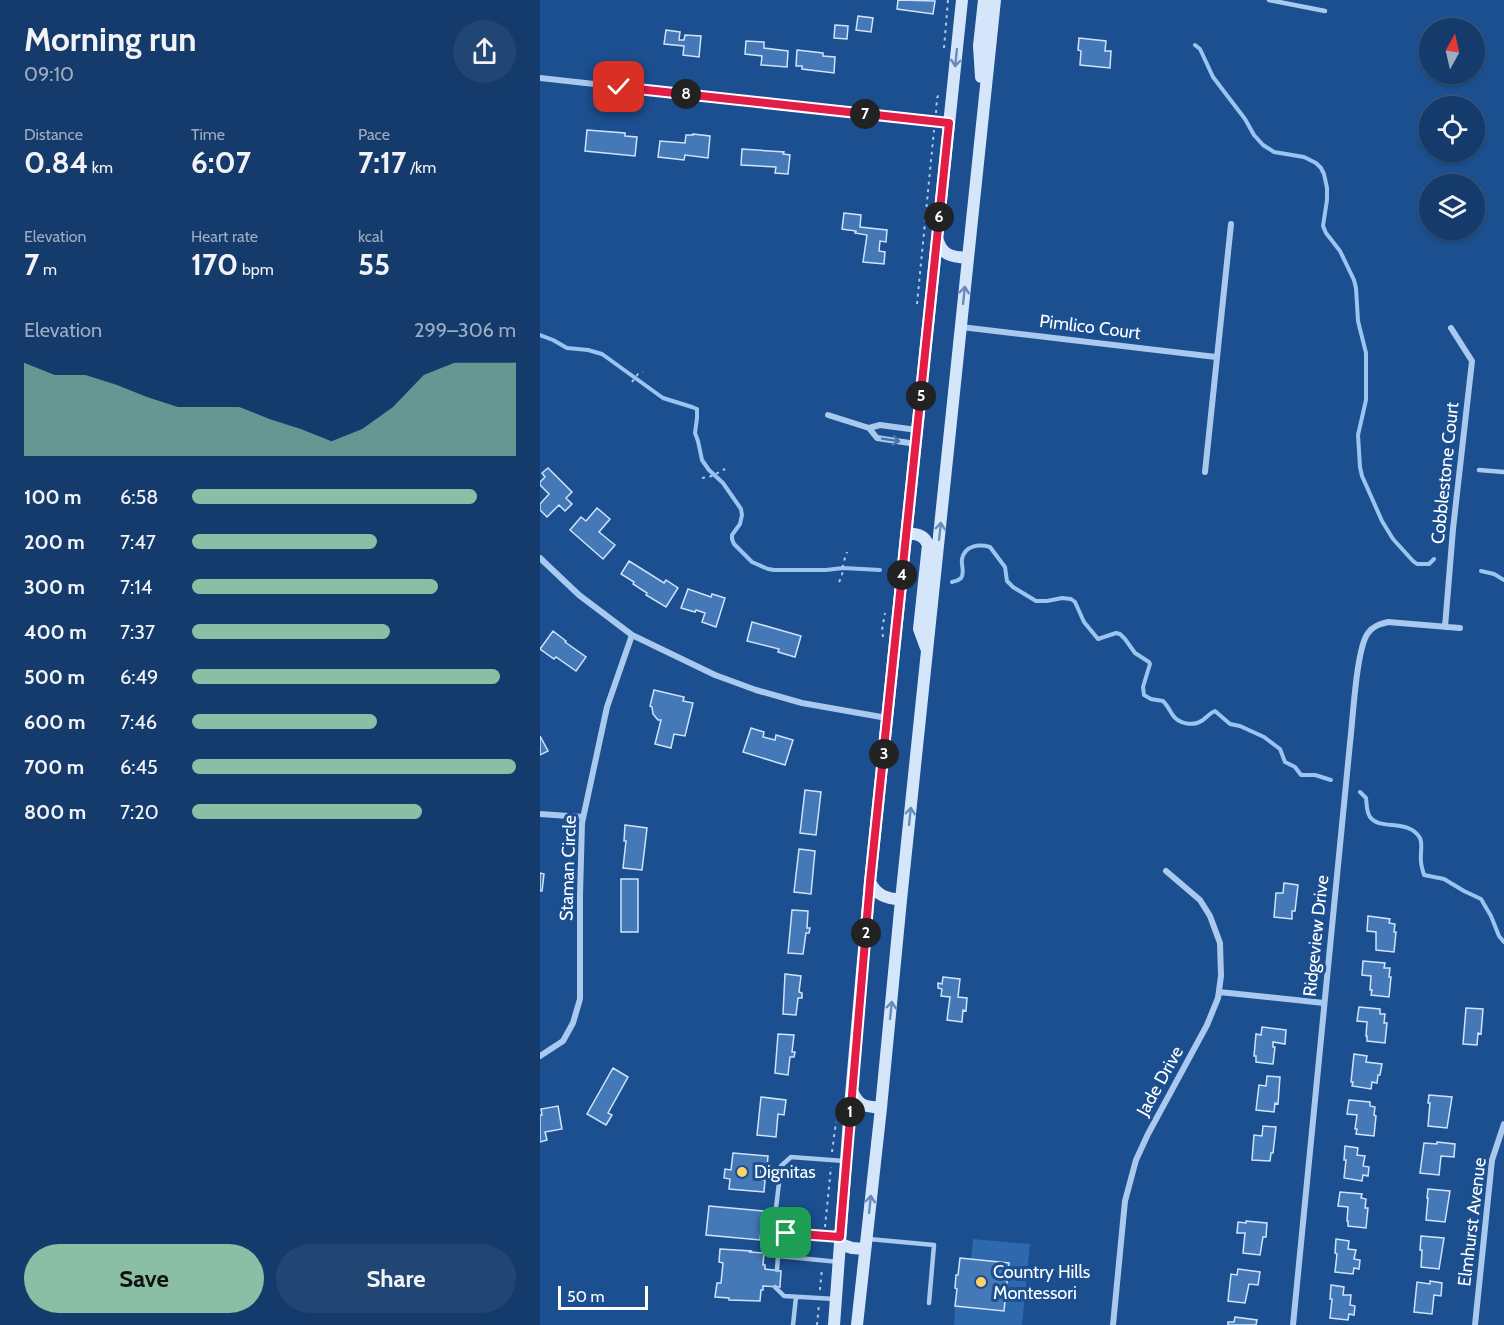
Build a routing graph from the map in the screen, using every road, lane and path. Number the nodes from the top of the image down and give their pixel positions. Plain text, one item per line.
1 (962, 0) edge
2 (984, 0) edge
3 (995, 0) edge
4 (1269, 0) edge
5 (1325, 10) dead end
6 (540, 78) edge
7 (985, 93) junction
8 (949, 123) junction
9 (1231, 224) dead end
10 (937, 233) junction
11 (968, 258) junction
12 (961, 327) junction
13 (1451, 328) dead end
14 (1216, 357) junction
15 (642, 372) dead end
16 (633, 381) dead end
17 (828, 415) dead end
18 (869, 428) junction
19 (918, 430) junction
20 (916, 444) junction
21 (725, 469) dead end
22 (1479, 470) dead end
23 (1205, 472) dead end
24 (1504, 472) edge
25 (702, 478) dead end
26 (906, 533) junction
27 (847, 552) dead end
28 (540, 558) edge
29 (839, 582) dead end
30 (1446, 627) junction
31 (1460, 628) dead end
32 (632, 635) junction
33 (927, 652) junction
34 (888, 718) junction
35 (540, 814) edge
36 (583, 817) junction
37 (1166, 871) dead end
38 (870, 882) junction
39 (901, 900) junction
40 (1219, 992) junction
41 (1324, 1003) junction
42 (540, 1056) edge
43 (852, 1091) junction
44 (881, 1108) junction
45 (1504, 1124) edge
46 (846, 1161) junction
47 (840, 1241) junction
48 (866, 1244) junction
49 (838, 1262) junction
50 (777, 1270) dead end
51 (775, 1287) dead end
52 (796, 1297) junction
53 (836, 1299) junction
54 (929, 1303) dead end
55 (793, 1325) edge
56 (834, 1325) edge
57 (857, 1325) edge
58 (1113, 1325) edge
59 (1293, 1325) edge
60 (1475, 1325) edge

1 -> 8 main road
2 - 7 main road
3 - 7 main road
4 - 5 lane
6 - 8 street
7 - 11 main road
8 - 10 main road
9 - 14 street
10 - 11 main road
10 - 19 main road
12 -> 11 main road
12 - 14 street, Pimlico Court
33 -> 12 main road
13 - 30 street, Cobblestone Court
14 - 23 street
15 - 16 path
17 - 18 street
18 - 19 street
18 -> 20 street
19 - 20 main road
20 - 26 main road
21 - 25 path
22 - 24 lane
26 - 33 main road
26 - 34 main road
27 - 29 path
28 - 32 street
30 - 31 street, Ridgeview Drive
30 - 41 street, Ridgeview Drive
32 - 34 street
32 - 36 street, Staman Circle
39 -> 33 main road
34 - 38 main road
35 - 36 street
36 - 42 street, Staman Circle
37 - 40 street, Jade Drive
38 - 39 main road
38 - 43 main road
44 -> 39 main road
40 - 41 street
40 - 58 street, Jade Drive
41 - 59 street, Ridgeview Drive
43 - 44 main road
43 - 46 main road
48 -> 44 main road
45 - 60 street, Elmhurst Avenue
46 - 47 main road
46 - 47 lane
47 - 48 main road
47 - 49 main road
48 - 54 lane
48 - 57 main road
49 - 50 lane
49 - 53 main road
51 - 52 lane
52 - 53 lane
52 - 55 lane
53 - 56 main road

